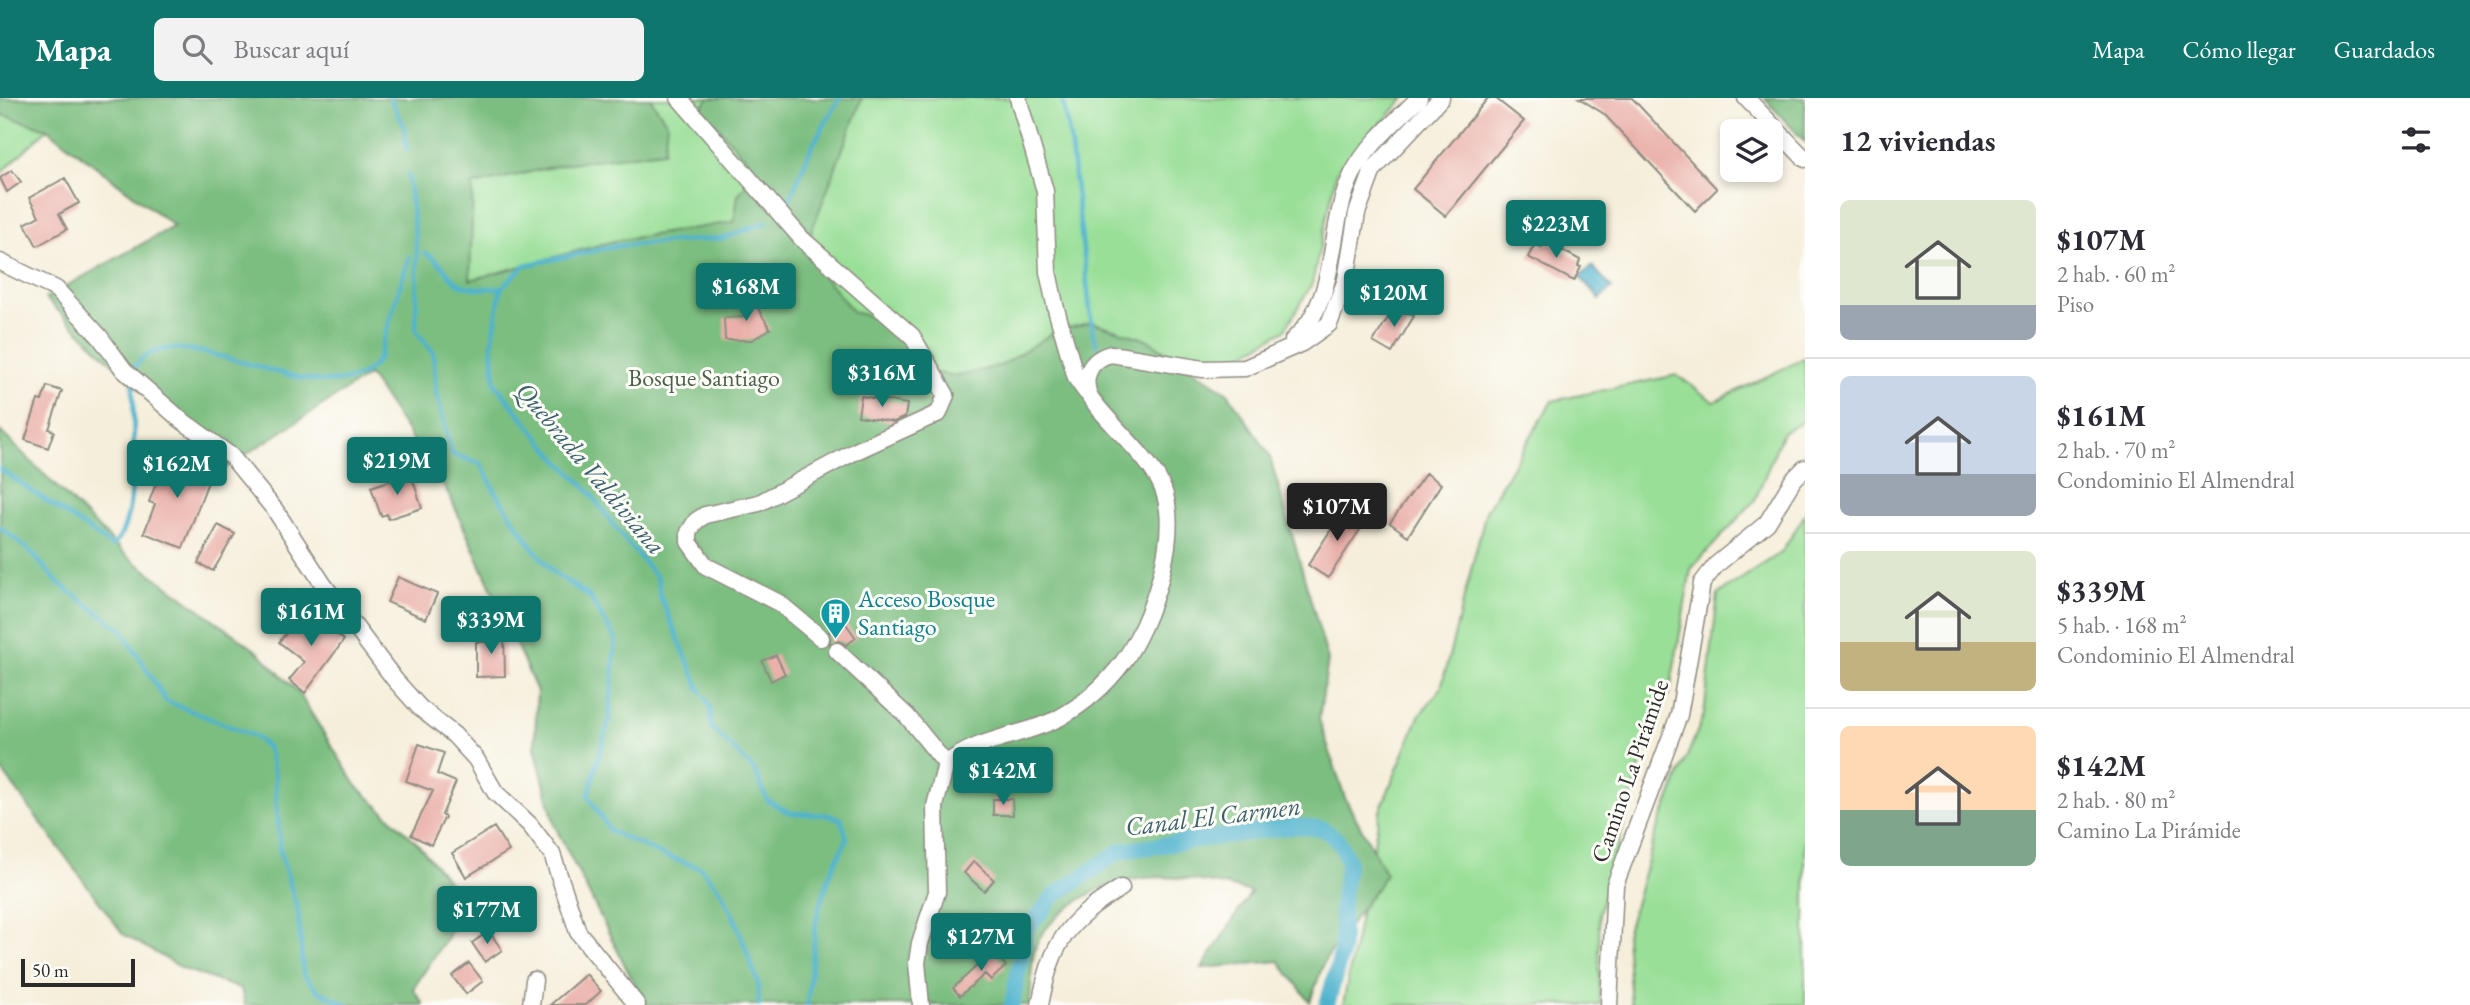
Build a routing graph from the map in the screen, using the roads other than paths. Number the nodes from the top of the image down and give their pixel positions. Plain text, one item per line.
1 (679, 98) edge
2 (1018, 98) edge
3 (1419, 98) edge
4 (1441, 98) edge
5 (1746, 98) edge
6 (1805, 159) edge
7 (0, 262) edge
8 (1275, 355) junction
9 (1090, 397) junction
10 (1805, 468) edge
11 (821, 638) dead end
12 (837, 651) dead end
13 (946, 764) junction
14 (1121, 888) dead end
15 (534, 980) dead end
16 (531, 1005) edge
17 (637, 1005) edge
18 (921, 1005) edge
19 (1040, 1005) edge
20 (1609, 1005) edge

1 - 11 street
2 - 9 street
3 - 8 street
4 - 8 street
5 - 6 street
7 - 17 street
8 - 9 street
9 - 13 street
10 - 20 street, Camino La Pirámide
12 - 13 street
13 - 18 street
14 - 19 street
15 - 16 street

